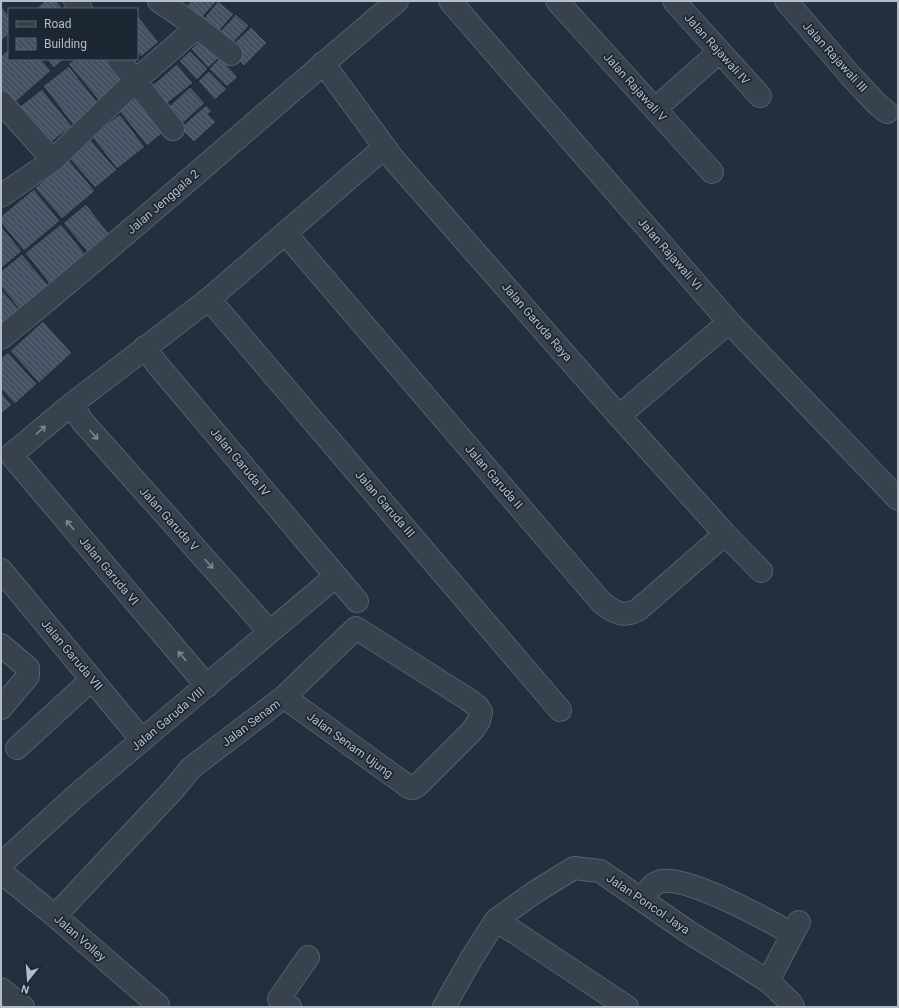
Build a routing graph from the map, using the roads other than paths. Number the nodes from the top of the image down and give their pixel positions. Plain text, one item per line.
1 (159, 1) edge
2 (397, 1) edge
3 (450, 1) edge
4 (557, 1) edge
5 (674, 1) edge
6 (786, 1) edge
7 (197, 26) junction
8 (719, 52) junction
9 (230, 54) dead end
10 (119, 60) edge
11 (323, 63) junction
12 (135, 81) junction
13 (760, 96) dead end
14 (655, 109) junction
15 (887, 112) dead end
16 (3, 113) edge
17 (173, 129) dead end
18 (384, 147) junction
19 (53, 160) junction
20 (712, 172) dead end
21 (1, 196) edge
22 (285, 233) junction
23 (209, 299) junction
24 (729, 322) junction
25 (1, 338) edge
26 (145, 347) junction
27 (72, 404) junction
28 (619, 416) junction
29 (898, 499) edge
30 (725, 534) junction
31 (1, 570) edge
32 (761, 571) dead end
33 (336, 576) junction
34 (357, 601) dead end
35 (270, 632) junction
36 (1, 645) edge
37 (92, 679) junction
38 (207, 686) junction
39 (284, 697) junction
40 (1, 708) edge
41 (560, 710) dead end
42 (142, 740) junction
43 (17, 748) dead end
44 (417, 786) joint
45 (1, 864) edge
46 (1, 872) edge
47 (641, 899) junction
48 (55, 916) junction
49 (496, 920) junction
50 (308, 957) dead end
51 (768, 981) junction
52 (1, 989) edge
53 (613, 1003) edge
54 (281, 1004) edge
55 (158, 1005) dead end
56 (23, 1007) edge
57 (444, 1007) edge
58 (792, 1007) edge

1 - 7 street
2 - 11 street, Jalan Jenggala 2
3 - 24 street, Jalan Rajawali VI
4 - 14 street, Jalan Rajawali V
5 - 8 street, Jalan Rajawali IV
6 - 15 street, Jalan Rajawali III
7 - 9 street
7 - 12 street
8 - 13 street, Jalan Rajawali IV
8 - 14 street
10 - 12 street
11 - 18 street, Jalan Garuda Raya
11 - 25 street, Jalan Jenggala 2
12 - 17 street
12 - 19 street
14 - 20 street, Jalan Rajawali V
16 - 19 street
18 - 22 street
18 - 28 street, Jalan Garuda Raya
19 - 21 street
22 - 23 street
22 - 30 street, Jalan Garuda II
23 - 26 street
23 - 41 street, Jalan Garuda III
24 - 28 street
24 - 29 street, Jalan Rajawali VI
26 - 27 street
26 - 33 street, Jalan Garuda IV
27 -> 35 street, Jalan Garuda V
38 -> 27 street, Jalan Garuda VI
28 - 30 street, Jalan Garuda Raya
30 - 32 street, Jalan Garuda Raya
31 - 37 street, Jalan Garuda VII
33 - 34 street, Jalan Garuda IV
33 - 35 street, Jalan Garuda VIII
35 - 38 street, Jalan Garuda VIII
36 - 40 street
37 - 42 street, Jalan Garuda VII
37 - 43 street
38 - 42 street, Jalan Garuda VIII
39 - 44 street, Jalan Senam Ujung
39 - 44 street, Jalan Senam
39 - 48 street, Jalan Senam
42 - 45 street, Jalan Garuda VIII
46 - 48 street, Jalan Volley
47 - 49 street, Jalan Poncol Jaya
47 - 51 street, Jalan Poncol Jaya
47 - 51 street
48 - 55 street, Jalan Volley
49 - 53 street
49 - 57 street, Jalan Poncol Jaya
50 - 54 street
51 - 58 street, Jalan Poncol Jaya
52 - 56 street

